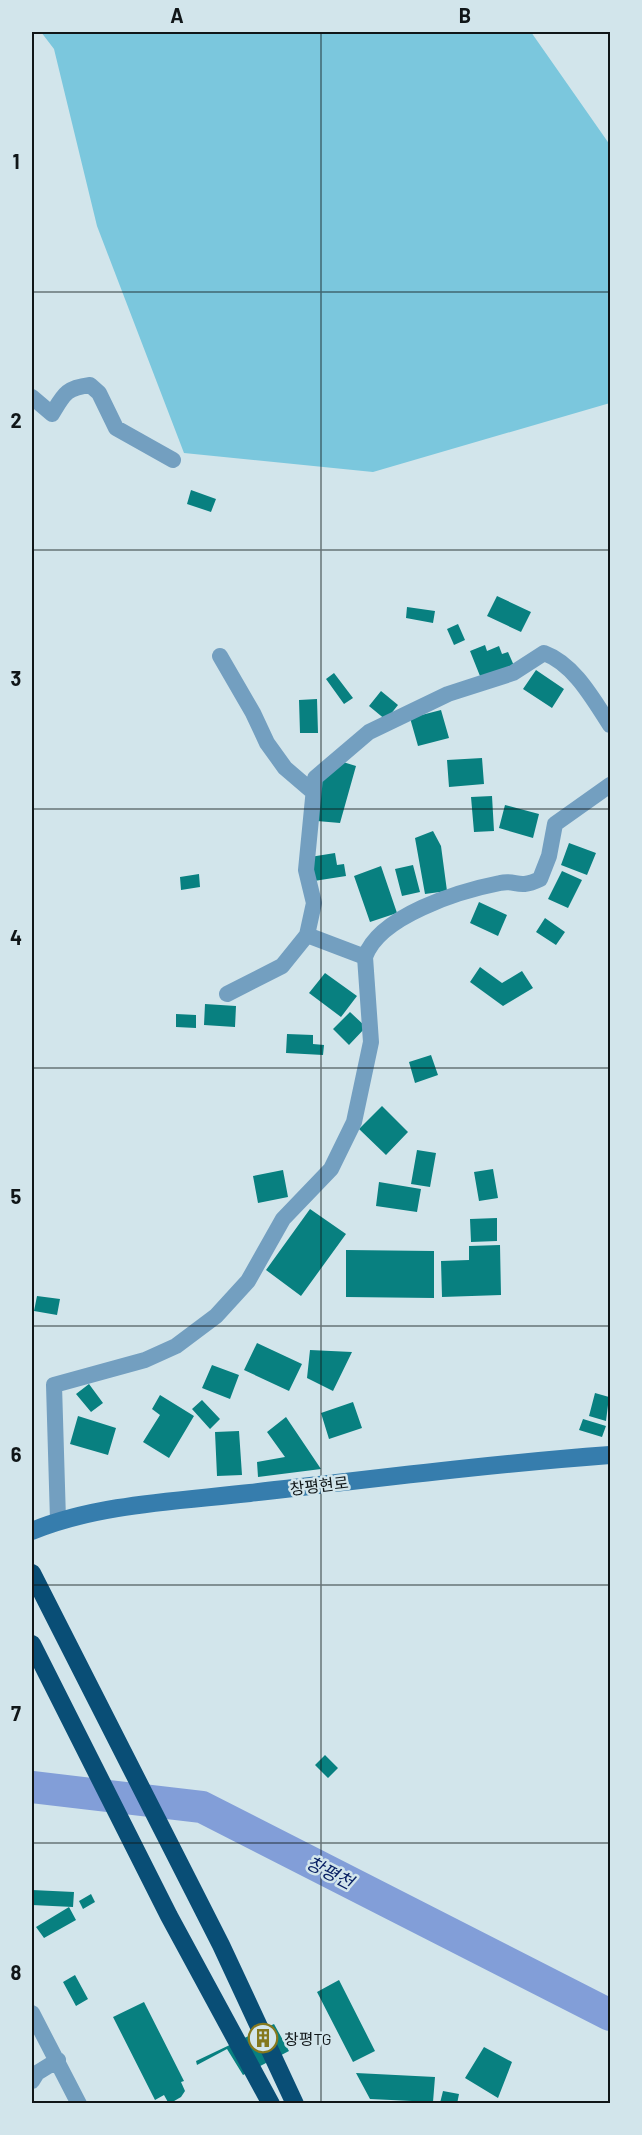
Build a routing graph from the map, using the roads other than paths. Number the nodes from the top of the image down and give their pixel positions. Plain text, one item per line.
1 (32, 397) edge
2 (174, 460) dead end
3 (220, 656) dead end
4 (610, 725) edge
5 (610, 785) edge
6 (313, 792) junction
7 (307, 935) junction
8 (365, 957) junction
9 (227, 994) dead end
10 (610, 1455) edge
11 (58, 1520) junction
12 (32, 1531) edge
13 (32, 1572) edge
14 (32, 1644) edge
15 (32, 2013) edge
16 (58, 2060) junction
17 (32, 2081) edge
18 (79, 2103) edge
19 (271, 2103) edge
20 (295, 2103) edge

1 - 2 street
3 - 6 street
4 - 6 street
5 - 8 street
6 - 7 street
7 - 8 street
7 - 9 street
8 - 11 street
10 - 11 main road, 창평현로
11 - 12 main road, 창평현로
13 - 20 highway
14 - 19 highway
15 - 16 street
16 - 17 street
16 - 18 street

